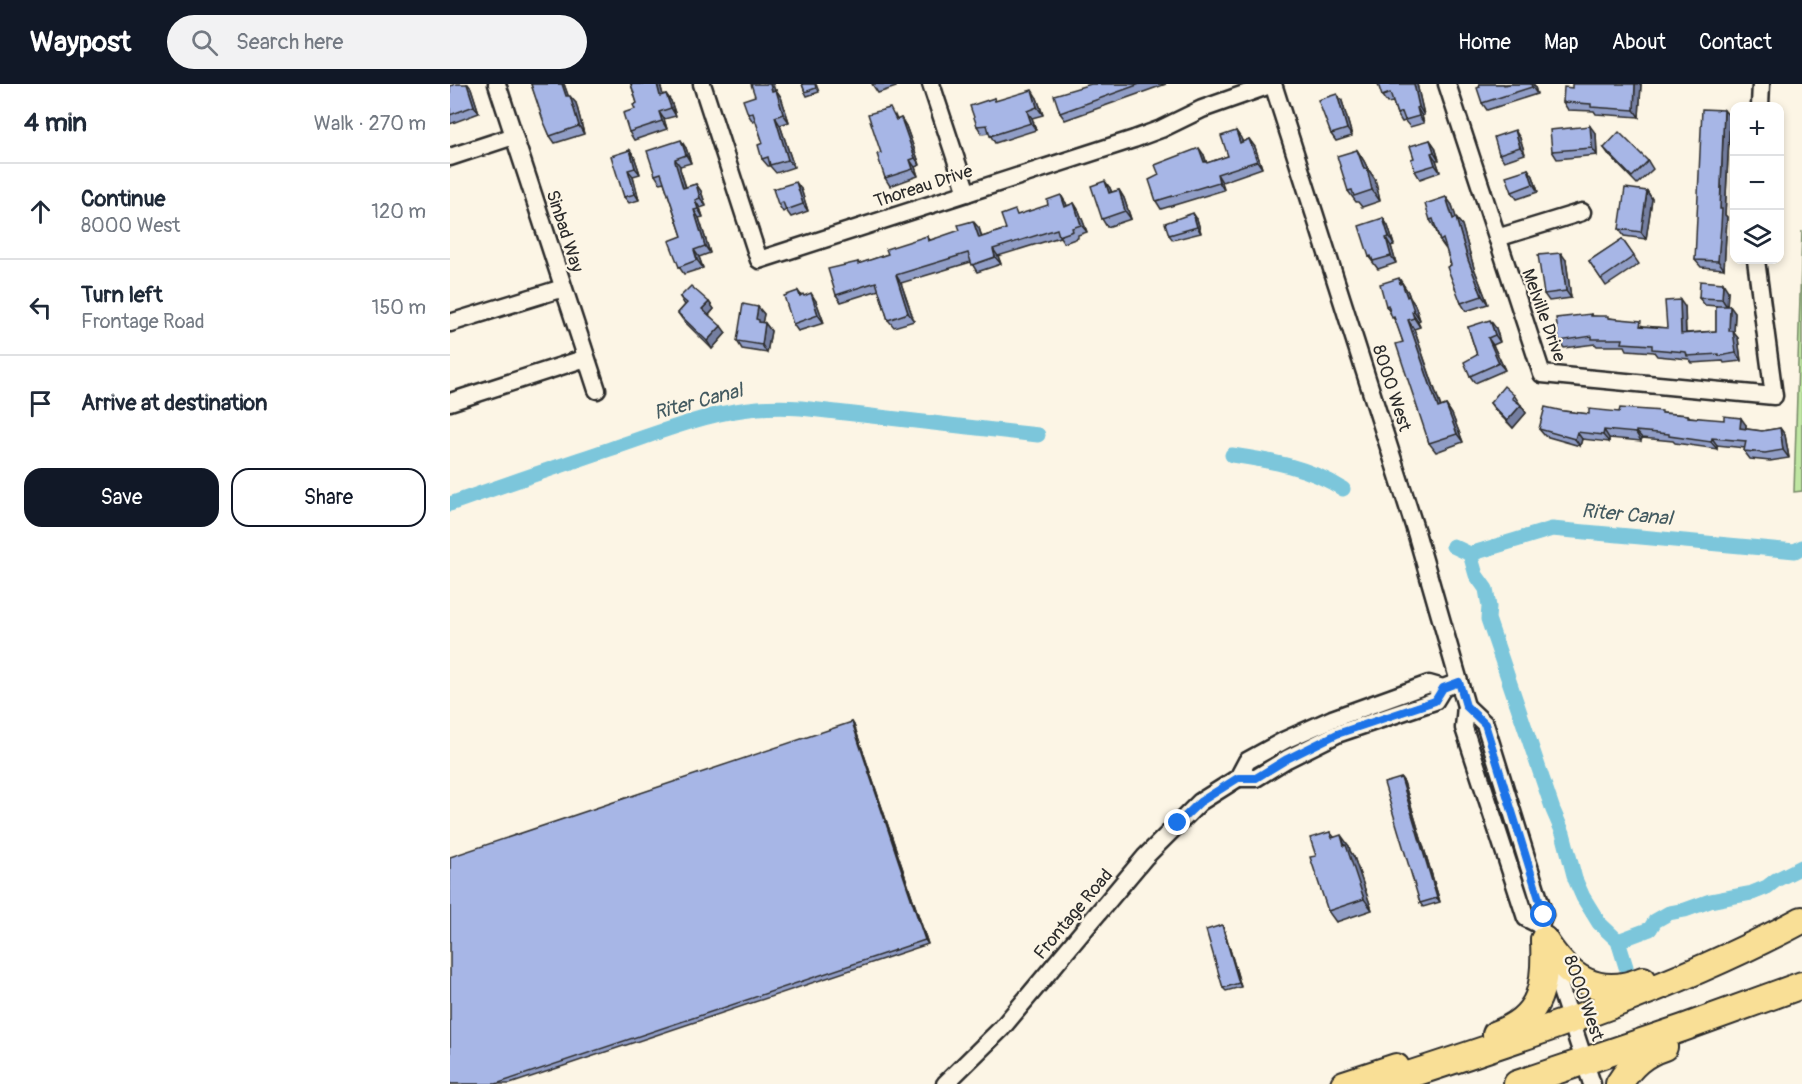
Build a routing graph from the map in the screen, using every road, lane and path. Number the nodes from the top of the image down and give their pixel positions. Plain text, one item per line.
1 (498, 84) edge
2 (702, 84) edge
3 (931, 84) edge
4 (1273, 84) edge
5 (1447, 84) edge
6 (1761, 84) edge
7 (1760, 102) edge
8 (514, 136) junction
9 (450, 157) edge
10 (967, 193) junction
11 (1582, 212) dead end
12 (1497, 238) junction
13 (1757, 264) edge
14 (563, 288) junction
15 (450, 323) edge
16 (586, 358) junction
17 (597, 390) dead end
18 (450, 402) edge
19 (1451, 685) junction
20 (1802, 907) edge
21 (1802, 920) edge
22 (1542, 933) junction
23 (1802, 985) edge
24 (1802, 998) edge
25 (1571, 1021) junction
26 (1589, 1073) edge
27 (945, 1084) edge
28 (1344, 1084) edge
29 (1381, 1084) edge
30 (1517, 1084) edge
31 (1619, 1084) edge

1 - 8 street, Sinbad Way
2 - 10 street, Thoreau Drive
3 - 10 street
4 - 10 street, Thoreau Drive
4 - 19 street, 8000 West
5 - 12 street, Melville Drive
6 - 7 street
8 - 9 street
8 - 14 street, Sinbad Way
11 - 12 street
12 - 13 street, Melville Drive
14 - 15 street
14 - 16 street, Sinbad Way
16 - 17 street, Sinbad Way
16 - 18 street
19 - 22 street, 8000 West
19 - 27 street, Frontage Road
20 - 22 highway
21 - 25 highway
22 - 25 street, 8000 West
22 - 28 highway
23 - 26 highway
24 - 31 highway
25 - 26 street, 8000 West
25 - 29 highway
26 - 30 highway

